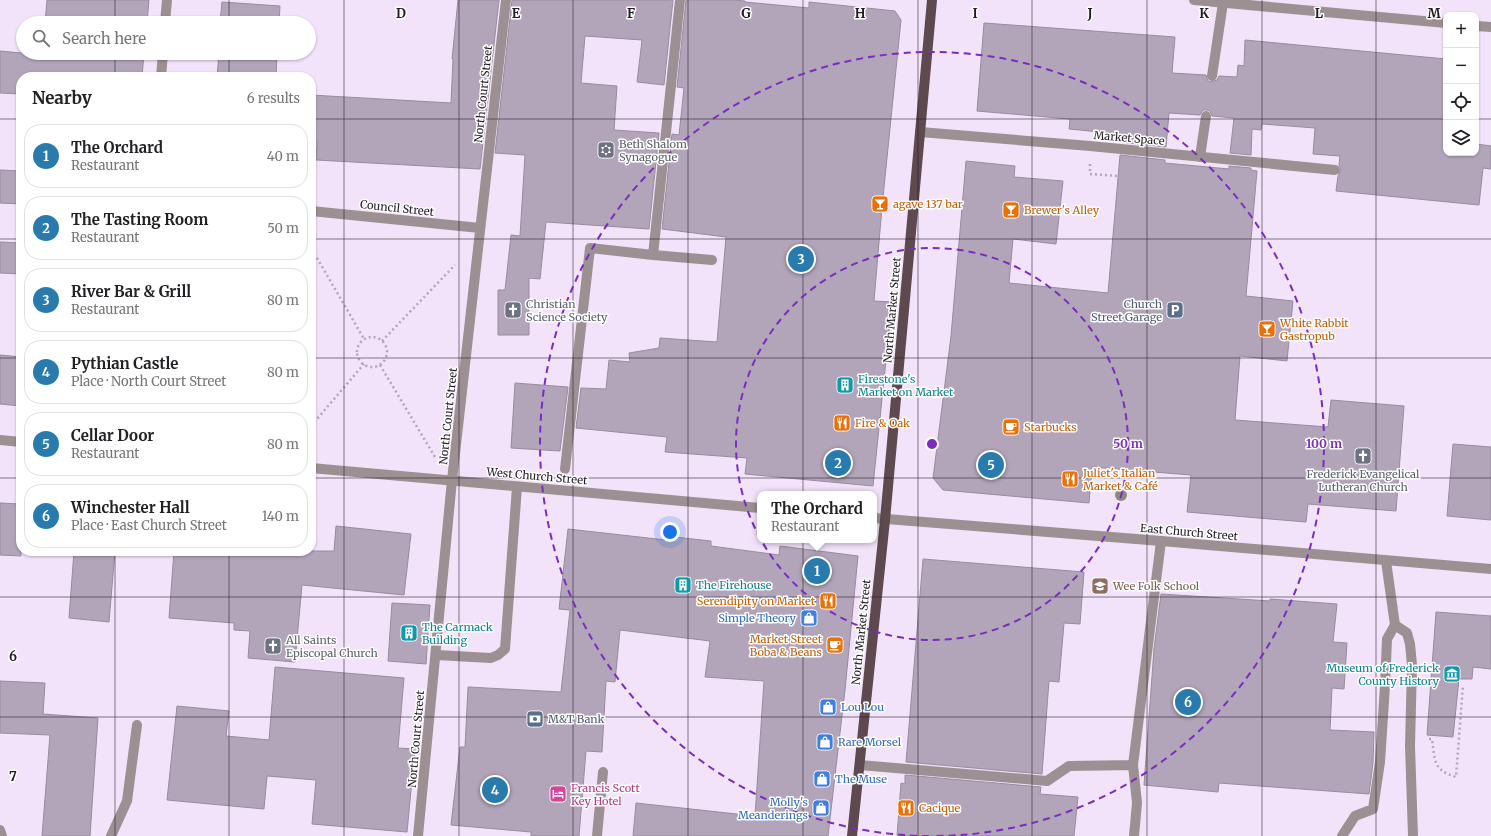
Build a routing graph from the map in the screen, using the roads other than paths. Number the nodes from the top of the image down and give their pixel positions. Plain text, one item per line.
1 (167, 0) edge
2 (506, 0) edge
3 (680, 0) edge
4 (932, 0) edge
5 (1194, 0) edge
6 (1223, 3) junction
7 (166, 16) edge
8 (1443, 23) edge
9 (1479, 26) edge
10 (1491, 27) edge
11 (162, 60) edge
12 (161, 72) edge
13 (1212, 76) dead end
14 (1206, 116) dead end
15 (920, 132) junction
16 (1200, 157) junction
17 (1335, 170) dead end
18 (316, 212) edge
19 (480, 228) junction
20 (653, 255) junction
21 (712, 260) dead end
22 (0, 440) edge
23 (16, 442) edge
24 (316, 468) edge
25 (565, 469) dead end
26 (452, 480) junction
27 (517, 487) junction
28 (757, 508) edge
29 (877, 519) edge
30 (885, 520) junction
31 (1161, 541) junction
32 (1386, 561) junction
33 (1491, 569) edge
34 (1395, 625) junction
35 (436, 655) junction
36 (137, 725) dead end
37 (860, 765) junction
38 (1133, 765) junction
39 (603, 772) dead end
40 (0, 830) edge
41 (2, 836) edge
42 (111, 836) edge
43 (418, 836) edge
44 (597, 836) edge
45 (852, 836) edge
46 (1134, 836) edge
47 (1342, 836) edge
48 (1413, 836) edge

1 - 7 street
2 - 19 street, North Court Street
3 - 20 street
4 - 15 main road, North Market Street
5 - 6 street
6 - 8 street
6 - 13 street
9 - 10 street
11 - 12 street
14 - 16 street
15 - 16 street, Market Space
15 - 30 main road, North Market Street
16 - 17 street, Market Space
18 - 19 street, Council Street
19 - 26 street, North Court Street
20 - 21 street
20 - 25 street
22 - 23 street
24 - 26 street, West Church Street
26 - 27 street, West Church Street
26 - 35 street, North Court Street
27 - 28 street, West Church Street
27 - 35 street
29 - 30 street
30 - 31 street, East Church Street
30 - 37 main road, North Market Street
31 - 32 street, East Church Street
31 - 38 street
32 - 33 street, East Church Street
32 - 34 street
34 - 47 street
34 - 48 street
35 - 43 street, North Court Street
36 - 42 street
37 - 38 street
37 - 45 main road, North Market Street
38 - 46 street
39 - 44 street
40 - 41 street

